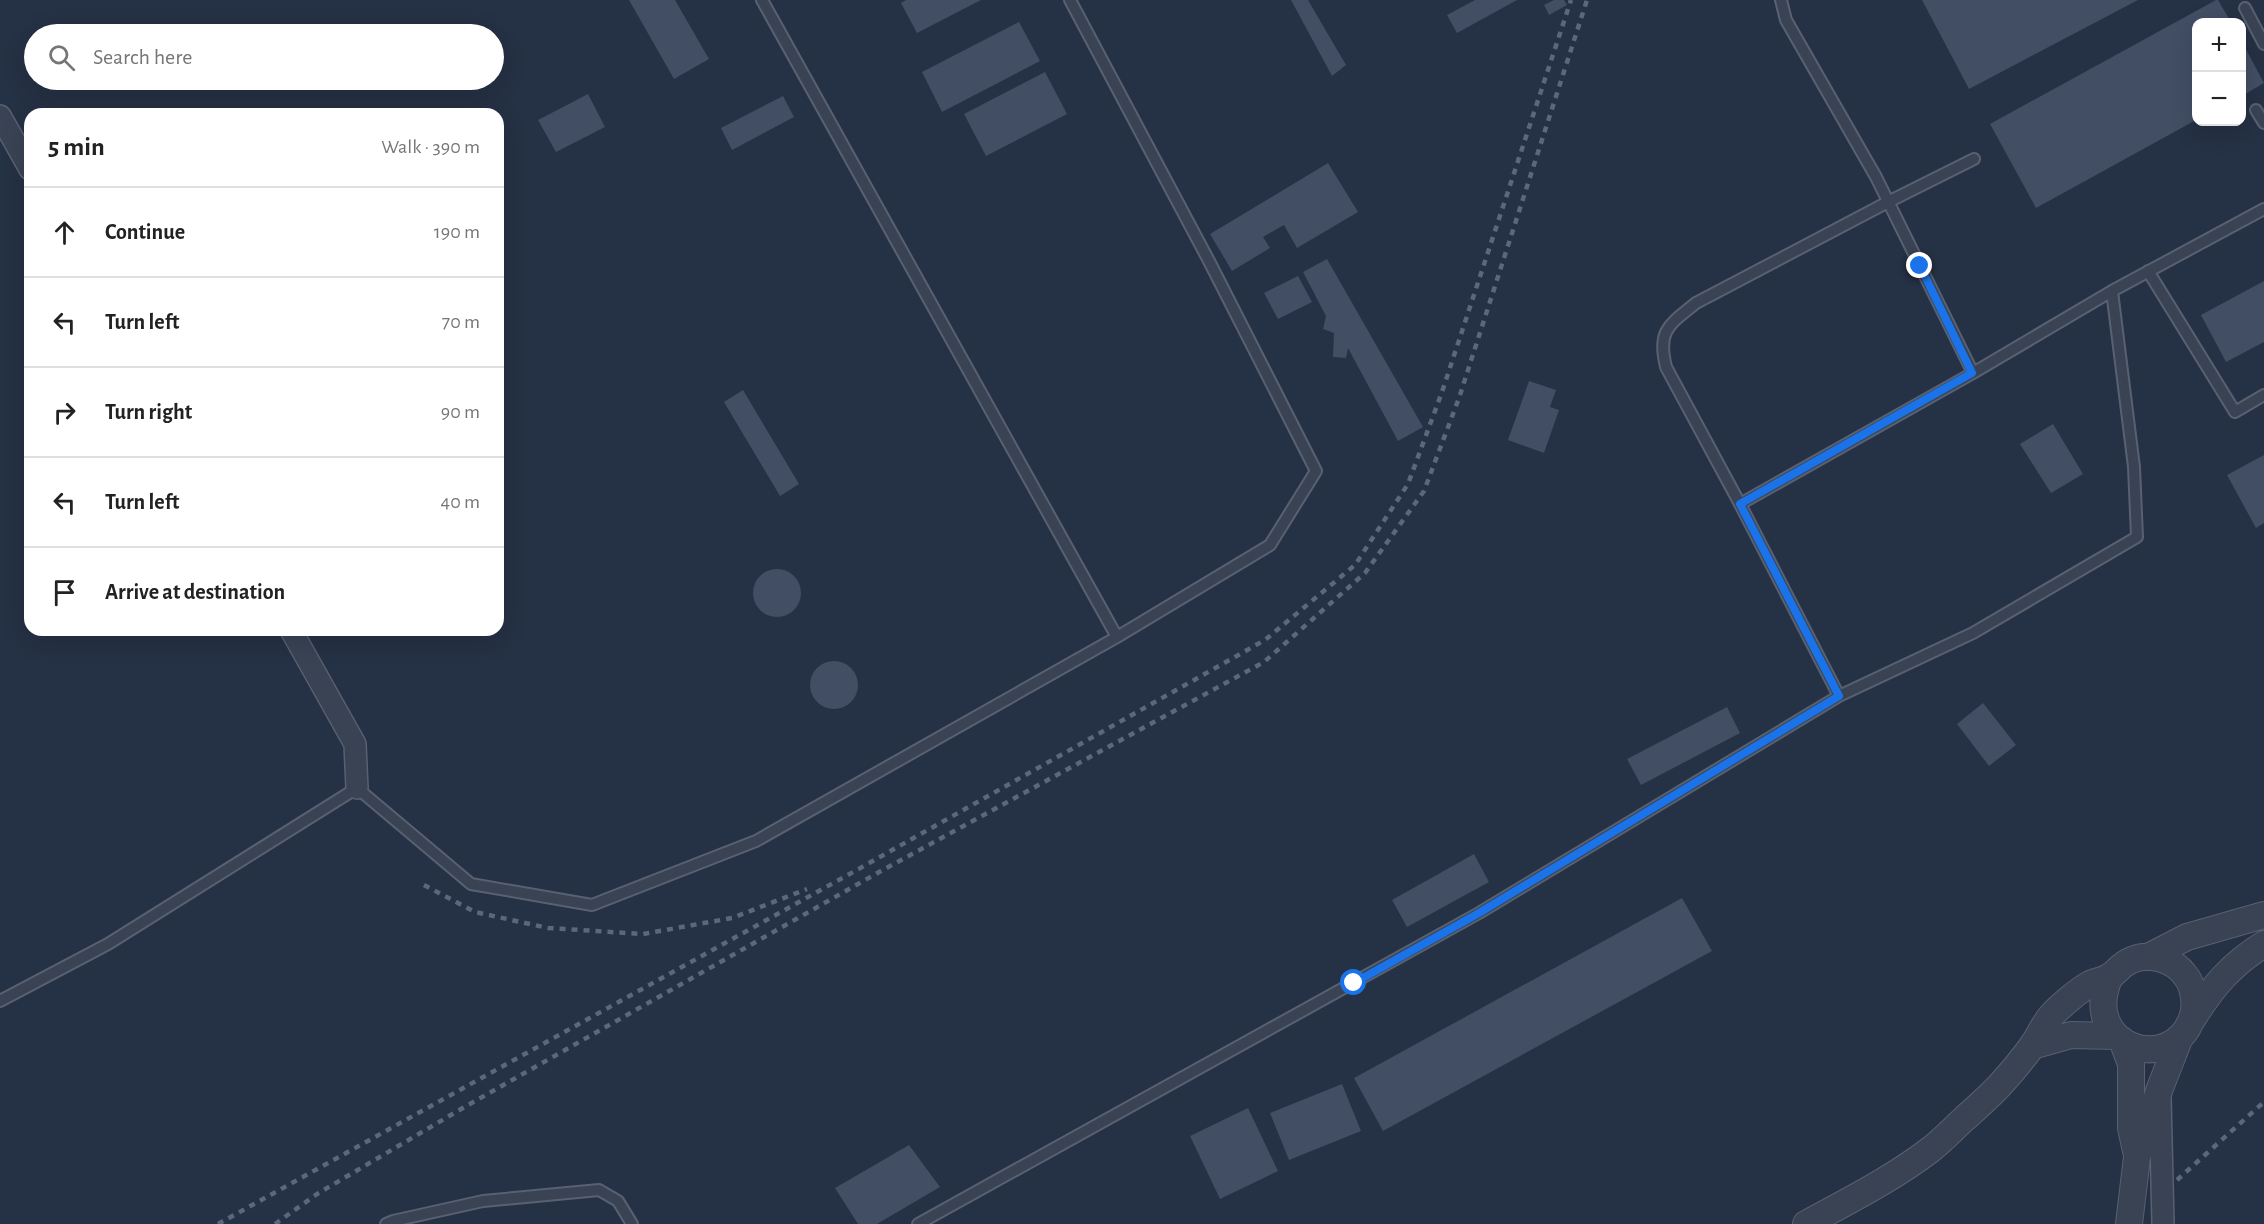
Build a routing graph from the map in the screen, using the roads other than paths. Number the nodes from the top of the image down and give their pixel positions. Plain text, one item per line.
1 (762, 0) edge
2 (1070, 0) edge
3 (1781, 0) edge
4 (2245, 8) dead end
5 (2264, 44) edge
6 (2256, 110) dead end
7 (0, 116) edge
8 (2264, 123) edge
9 (24, 158) edge
10 (1974, 159) dead end
11 (1888, 202) junction
12 (2264, 209) edge
13 (2148, 271) junction
14 (2112, 291) junction
15 (1972, 373) junction
16 (2264, 395) edge
17 (1740, 504) junction
18 (294, 636) edge
19 (1117, 637) junction
20 (1839, 696) junction
21 (357, 788) junction
22 (2264, 915) edge
23 (2264, 944) edge
24 (2148, 957) junction
25 (2110, 976) junction
26 (0, 1001) edge
27 (2187, 1027) junction
28 (2118, 1038) junction
29 (2032, 1046) junction
30 (2160, 1088) junction
31 (2137, 1157) junction
32 (386, 1224) edge
33 (632, 1224) edge
34 (918, 1224) edge
35 (1806, 1224) edge
36 (2129, 1224) edge
37 (2163, 1224) edge

1 - 19 lane
2 - 19 lane
3 - 11 lane
4 - 5 lane
6 - 8 lane
7 - 9 street
10 - 11 lane
11 - 15 lane
11 - 17 lane
12 - 13 lane
13 - 14 lane
13 - 16 lane
14 - 15 lane
14 - 20 lane
15 - 17 lane
17 - 20 lane
18 - 21 street
19 - 21 lane
20 - 34 lane
21 - 26 lane
22 - 24 street
23 - 27 street
24 - 25 street
24 - 27 street
25 - 28 street
25 - 29 street
27 - 28 street
27 - 30 street
28 - 29 street
28 - 31 street
29 - 35 street
30 - 31 street
30 - 37 street
31 - 36 street
32 - 33 lane

